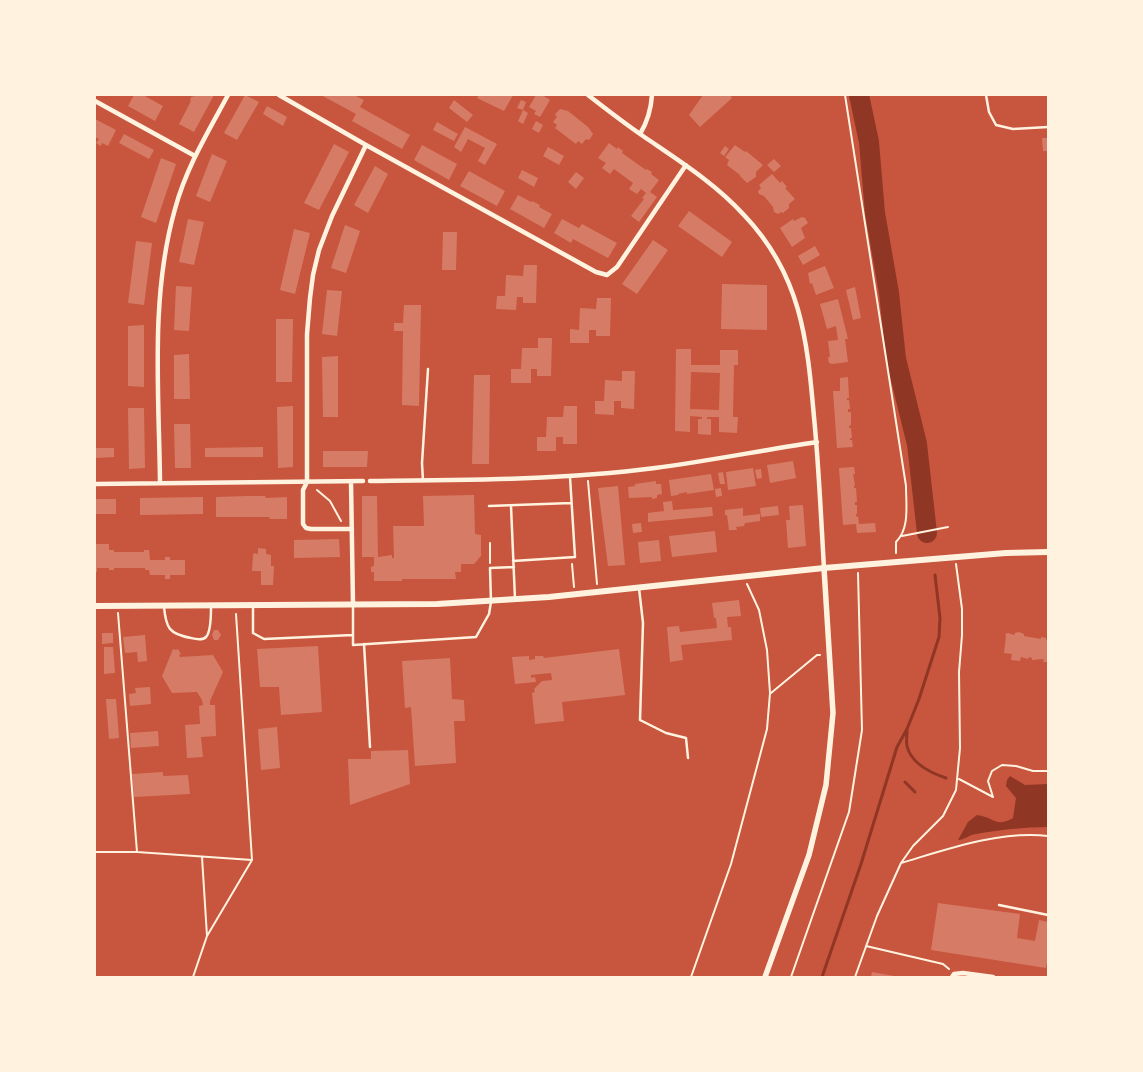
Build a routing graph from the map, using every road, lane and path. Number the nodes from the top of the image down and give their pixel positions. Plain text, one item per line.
1 (228, 95) edge
2 (279, 95) edge
3 (588, 95) edge
4 (652, 95) edge
5 (845, 95) edge
6 (986, 95) edge
7 (95, 101) edge
8 (1048, 127) edge
9 (640, 134) junction
10 (366, 145) junction
11 (195, 156) junction
12 (686, 165) junction
13 (428, 369) dead end
14 (817, 442) junction
15 (587, 474) junction
16 (570, 475) junction
17 (364, 481) dead end
18 (370, 481) dead end
19 (423, 481) junction
20 (160, 482) junction
21 (307, 482) junction
22 (351, 482) junction
23 (95, 484) edge
24 (572, 503) junction
25 (489, 506) dead end
26 (511, 506) junction
27 (948, 527) dead end
28 (344, 529) junction
29 (352, 529) junction
30 (902, 536) junction
31 (490, 543) dead end
32 (1048, 552) edge
33 (572, 557) junction
34 (955, 557) junction
35 (513, 560) junction
36 (897, 563) junction
37 (858, 566) junction
38 (514, 567) junction
39 (490, 568) junction
40 (824, 568) junction
41 (746, 577) junction
42 (639, 587) junction
43 (598, 592) junction
44 (575, 594) junction
45 (515, 600) junction
46 (491, 602) junction
47 (236, 604) junction
48 (253, 604) junction
49 (353, 604) junction
50 (163, 605) junction
51 (211, 605) junction
52 (95, 606) edge
53 (117, 606) junction
54 (353, 635) junction
55 (364, 644) junction
56 (830, 655) junction
57 (770, 693) junction
58 (370, 747) dead end
59 (688, 758) dead end
60 (1048, 771) edge
61 (958, 779) junction
62 (1048, 836) edge
63 (95, 852) edge
64 (137, 852) junction
65 (202, 857) junction
66 (252, 860) junction
67 (901, 863) junction
68 (999, 905) dead end
69 (1048, 915) edge
70 (207, 936) junction
71 (866, 946) junction
72 (953, 975) edge
73 (193, 977) edge
74 (691, 977) edge
75 (765, 977) edge
76 (791, 977) edge
77 (855, 977) edge
78 (993, 977) edge

1 - 11 street
2 - 10 street
3 - 9 street
4 - 9 street
5 - 30 path
6 - 8 lane
7 - 11 street
9 - 12 street
10 - 12 street
10 - 21 street
11 - 20 street
12 - 14 street
13 - 19 lane
14 - 15 street
14 - 40 street
15 - 16 street
15 - 43 path
16 - 19 street
16 - 24 lane
17 - 22 street
18 - 19 street
20 - 21 street
20 - 23 street
21 - 22 street
21 - 28 path
21 - 28 street
22 - 29 street
24 - 26 lane
24 - 33 lane
25 - 26 lane
26 - 35 lane
27 - 30 path
28 - 29 street
29 - 49 street
30 - 36 path
31 - 39 path
32 - 34 main road
33 - 35 lane
33 - 44 path
34 - 36 main road
34 - 61 path
35 - 38 lane
36 - 37 main road
37 - 40 main road
37 - 76 path
38 - 39 lane
38 - 45 lane
39 - 46 lane
40 - 41 main road
40 - 56 street
41 - 42 main road
41 - 57 path
42 - 43 main road
42 - 59 lane
43 - 44 main road
44 - 45 main road
45 - 46 main road
46 - 49 main road
46 - 55 lane
47 - 48 main road
47 - 51 main road
47 - 66 path
48 - 49 main road
48 - 54 lane
49 - 54 lane
50 - 51 main road
50 - 51 lane
50 - 53 main road
52 - 53 main road
53 - 64 path
54 - 55 lane
55 - 58 lane
56 - 57 path
56 - 75 street
57 - 74 path
60 - 61 path
61 - 67 path
62 - 67 path
63 - 64 path
64 - 65 path
65 - 66 path
65 - 70 path
66 - 70 path
67 - 71 path
68 - 69 lane
70 - 73 path
71 - 72 path
71 - 77 path
72 - 78 street

